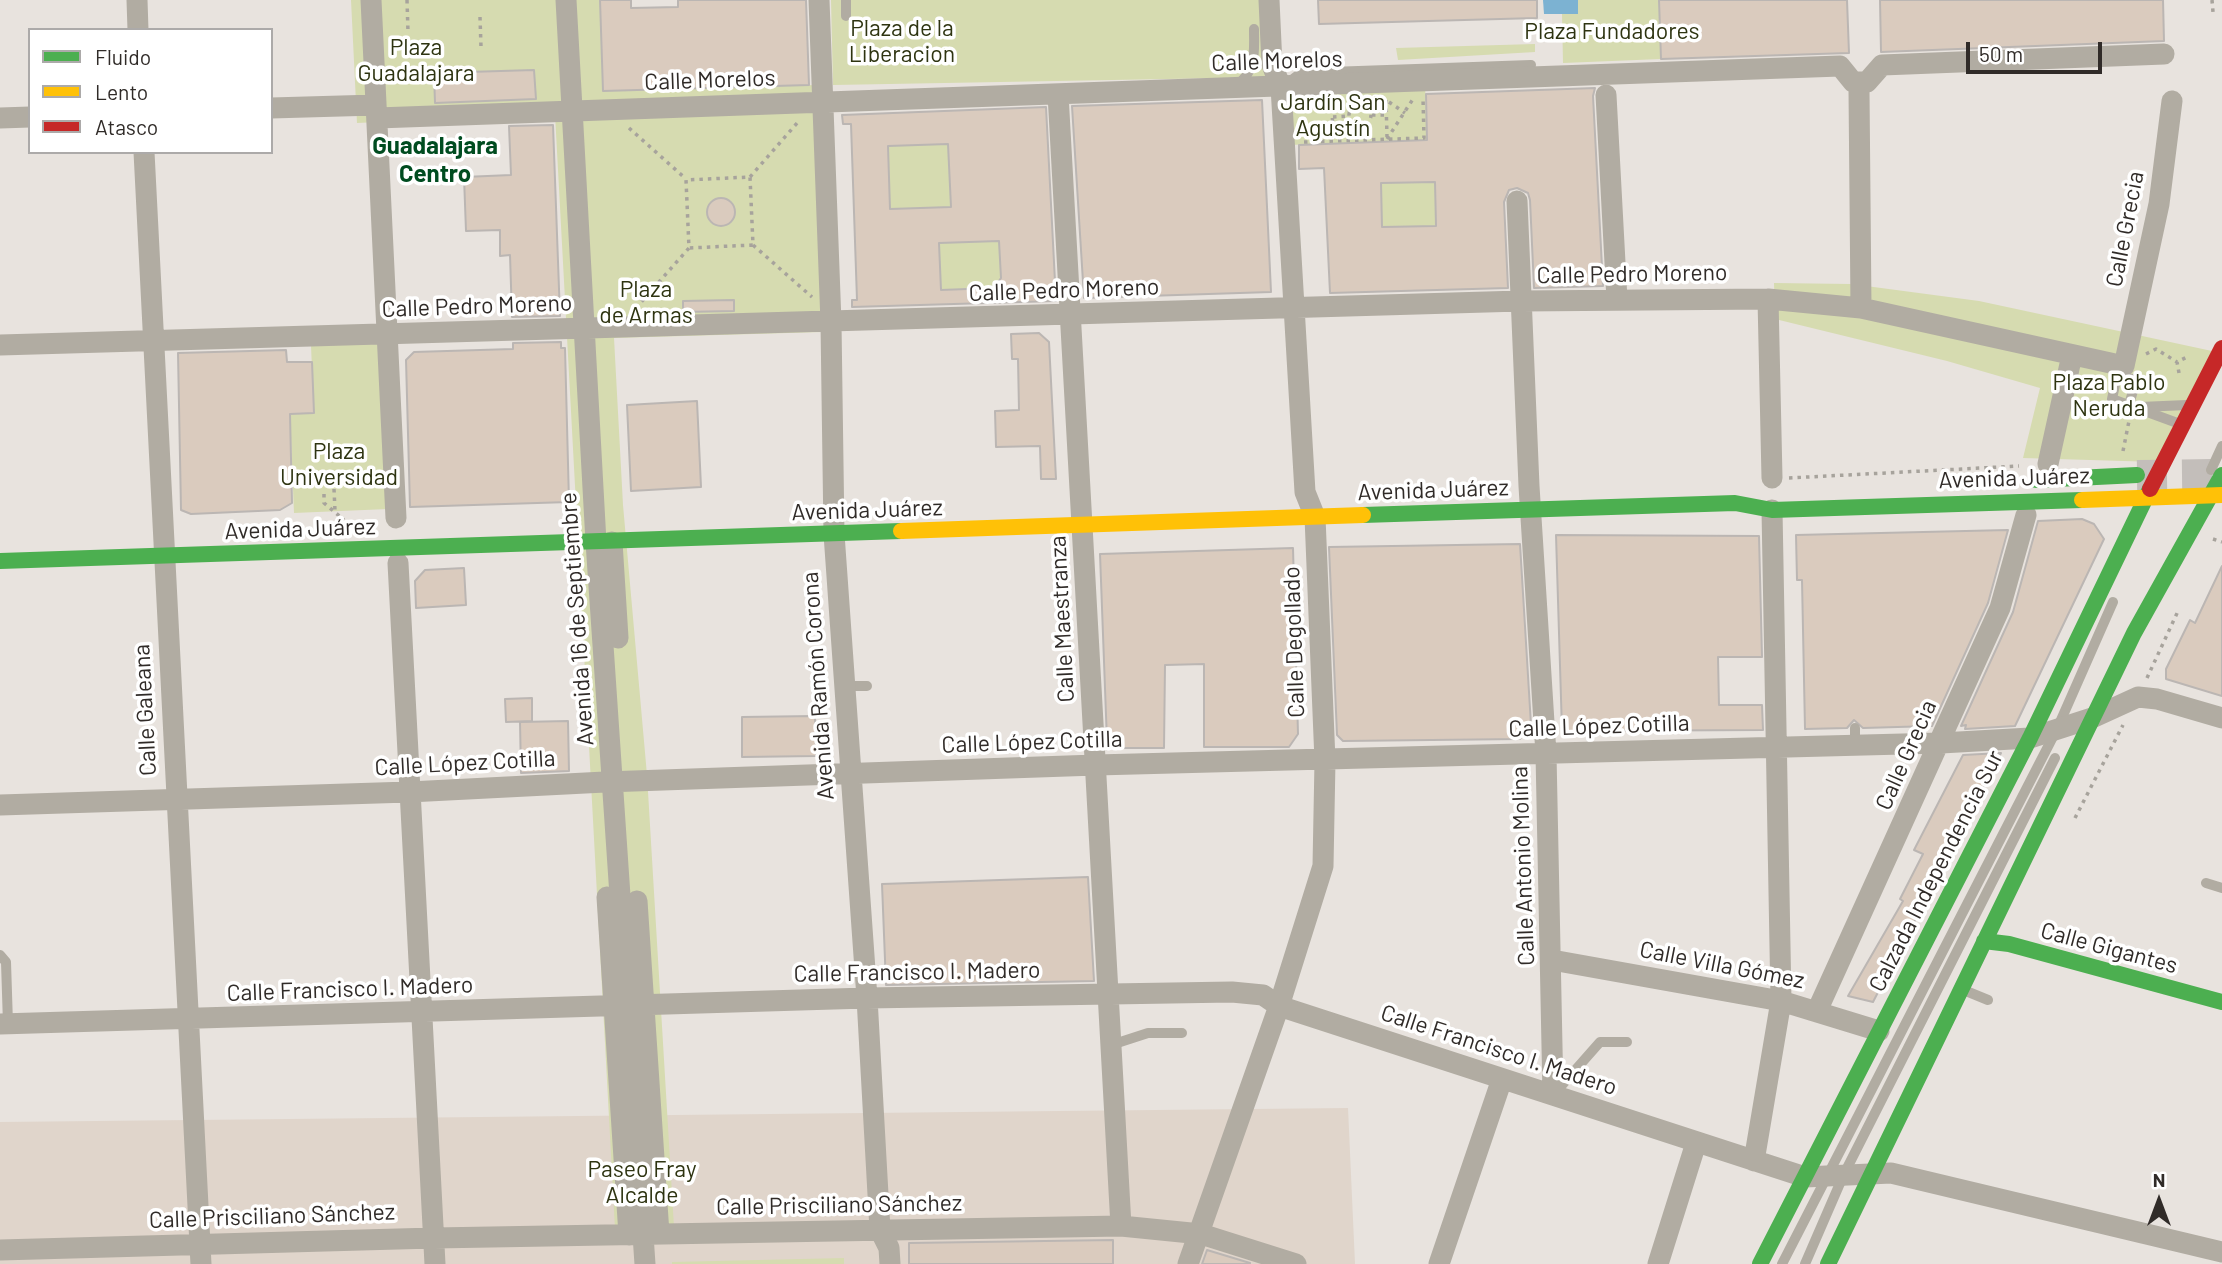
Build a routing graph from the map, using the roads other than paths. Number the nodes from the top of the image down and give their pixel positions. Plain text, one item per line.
1 (137, 0) edge
2 (371, 0) edge
3 (566, 0) edge
4 (818, 0) edge
5 (846, 0) edge
6 (1269, 0) edge
7 (846, 16) dead end
8 (138, 28) edge
9 (1254, 29) dead end
10 (2164, 54) dead end
11 (1531, 65) dead end
12 (1281, 87) junction
13 (1231, 89) junction
14 (1860, 90) dead end
15 (1058, 94) junction
16 (1606, 95) dead end
17 (2172, 101) dead end
18 (820, 102) junction
19 (273, 108) edge
20 (376, 111) junction
21 (573, 111) junction
22 (28, 117) edge
23 (0, 118) edge
24 (144, 154) edge
25 (1517, 201) dead end
26 (1768, 299) junction
27 (1617, 300) junction
28 (1521, 302) junction
29 (1861, 308) junction
30 (1294, 310) junction
31 (1069, 317) junction
32 (830, 318) junction
33 (586, 329) junction
34 (387, 335) junction
35 (152, 341) junction
36 (0, 345) edge
37 (2222, 348) edge
38 (2073, 355) junction
39 (2124, 366) joint
40 (2193, 404) junction
41 (2183, 425) junction
42 (2222, 446) edge
43 (2070, 463) dead end
44 (2048, 464) road end
45 (2137, 475) tunnel mouth
46 (2222, 475) edge
47 (2015, 481) dead end
48 (1778, 485) joint
49 (2046, 491) dead end
50 (2210, 495) edge
51 (2158, 496) junction
52 (1735, 503) junction
53 (1531, 509) junction
54 (1772, 510) junction
55 (2026, 514) dead end
56 (1315, 517) junction
57 (396, 519) dead end
58 (1084, 525) junction
59 (834, 534) junction
60 (599, 542) junction
61 (162, 556) junction
62 (0, 561) edge
63 (398, 563) dead end
64 (2117, 593) dead end
65 (2105, 664) dead end
66 (844, 686) junction
67 (867, 686) dead end
68 (2222, 718) edge
69 (2073, 722) junction
70 (2030, 737) junction
71 (1941, 743) junction
72 (1777, 745) junction
73 (1546, 754) junction
74 (1325, 761) junction
75 (1096, 765) junction
76 (849, 774) junction
77 (615, 782) junction
78 (409, 792) junction
79 (176, 799) junction
80 (0, 804) edge
81 (2206, 883) dead end
82 (2222, 888) edge
83 (1984, 940) junction
84 (0, 955) edge
85 (1552, 960) junction
86 (1960, 988) junction
87 (1109, 994) junction
88 (867, 999) junction
89 (1988, 1000) dead end
90 (1781, 1001) junction
91 (2222, 1002) edge
92 (629, 1006) junction
93 (1279, 1006) junction
94 (1818, 1011) junction
95 (419, 1014) junction
96 (188, 1021) junction
97 (4, 1024) edge
98 (1880, 1031) junction
99 (1182, 1033) dead end
100 (1627, 1042) dead end
101 (1111, 1045) junction
102 (1502, 1079) junction
103 (1553, 1095) junction
104 (1696, 1143) junction
105 (1754, 1161) junction
106 (1872, 1173) junction
107 (1836, 1175) junction
108 (1805, 1177) junction
109 (1121, 1226) junction
110 (880, 1230) junction
111 (644, 1234) junction
112 (1201, 1234) junction
113 (434, 1238) junction
114 (0, 1250) edge
115 (2219, 1251) edge
116 (201, 1254) edge
117 (435, 1264) edge
118 (645, 1264) edge
119 (890, 1264) edge
120 (1188, 1264) edge
121 (1296, 1264) edge
122 (1439, 1264) edge
123 (1658, 1264) edge
124 (1760, 1264) edge
125 (1783, 1264) edge
126 (1805, 1264) edge
127 (1828, 1264) edge

1 - 8 street
2 - 20 street
3 - 21 street, Avenida 16 de Septiembre
4 - 18 street, Avenida Ramón Corona
5 - 7 lane
6 - 12 street, Calle Degollado
9 - 13 lane
10 - 12 street, Calle Morelos
11 - 12 lane
12 - 13 street, Calle Morelos
12 - 30 street, Calle Degollado
13 - 15 street, Calle Morelos
14 - 29 street
15 - 18 street, Calle Morelos
15 - 31 street, Calle Maestranza
16 - 27 street
17 - 39 street, Calle Grecia
18 - 21 street, Calle Morelos
18 - 32 street, Avenida Ramón Corona
19 - 20 street, Calle Morelos
20 - 21 street, Calle Morelos
20 - 34 street
21 - 33 street, Avenida 16 de Septiembre
22 - 23 street
24 - 35 street, Calle Galeana
25 - 28 street, Calle Antonio Molina
26 - 27 street, Calle Pedro Moreno
26 - 29 street, Calle Pedro Moreno
26 - 48 street
27 - 28 street, Calle Pedro Moreno
28 - 30 street, Calle Pedro Moreno
28 - 53 street, Calle Antonio Molina
29 - 38 street, Calle Pedro Moreno
30 - 31 street, Calle Pedro Moreno
30 - 56 street, Calle Degollado
31 - 32 street, Calle Pedro Moreno
31 - 58 street, Calle Maestranza
32 - 33 street, Calle Pedro Moreno
32 - 59 street, Avenida Ramón Corona
33 - 34 street, Calle Pedro Moreno
33 - 60 street, Avenida 16 de Septiembre
34 - 35 street, Calle Pedro Moreno
34 - 57 street
35 - 36 street, Calle Pedro Moreno
35 - 61 street, Calle Galeana
37 - 40 main road, Calzada Independencia Sur
38 - 39 street, Calle Pedro Moreno
38 - 44 street
40 - 41 main road, Calzada Independencia Sur
40 - 41 lane
41 - 51 main road, Calzada Independencia Sur
42 - 50 lane
43 - 49 street
45 - 47 main road, Avenida Juárez
46 - 50 main road
48 - 52 main road, Avenida Juárez
50 - 51 main road, Avenida Juárez
50 - 65 lane
50 - 69 main road
51 - 54 main road, Avenida Juárez
51 - 70 main road, Calzada Independencia Sur
52 - 53 main road, Avenida Juárez
52 - 54 main road, Avenida Juárez
53 - 56 main road, Avenida Juárez
53 - 73 street, Calle Antonio Molina
54 - 72 street
55 - 71 street, Calle Grecia
56 - 58 main road, Avenida Juárez
56 - 74 street, Calle Degollado
58 - 59 main road, Avenida Juárez
58 - 75 street, Calle Maestranza
59 - 60 main road, Avenida Juárez
59 - 66 street, Avenida Ramón Corona
60 - 61 main road, Avenida Juárez
60 - 77 street, Avenida 16 de Septiembre
61 - 62 main road, Avenida Juárez
61 - 79 street, Calle Galeana
63 - 78 street
64 - 69 lane
66 - 67 lane
66 - 76 street, Avenida Ramón Corona
68 - 69 street, Calle López Cotilla
69 - 70 street, Calle López Cotilla
69 - 83 main road
69 - 107 lane
69 - 107 lane
70 - 71 street, Calle López Cotilla
70 - 98 main road, Calzada Independencia Sur
71 - 72 street, Calle López Cotilla
71 - 94 street, Calle Grecia
72 - 73 street, Calle López Cotilla
72 - 90 street
73 - 74 street, Calle López Cotilla
73 - 85 street, Calle Antonio Molina
74 - 75 street, Calle López Cotilla
74 - 93 street, Calle Degollado
75 - 76 street, Calle López Cotilla
75 - 87 street, Calle Maestranza
76 - 77 street, Calle López Cotilla
76 - 88 street, Avenida Ramón Corona
77 - 78 street, Calle López Cotilla
77 - 92 street, Avenida 16 de Septiembre
77 - 92 street, Avenida 16 de Septiembre
78 - 79 street, Calle López Cotilla
78 - 95 street
79 - 80 street, Calle López Cotilla
79 - 96 street, Calle Galeana
81 - 82 lane
83 - 86 main road
83 - 91 main road, Calle Gigantes
84 - 97 lane
85 - 90 street, Calle Villa Gómez
85 - 103 street, Calle Antonio Molina
86 - 89 lane
86 - 106 main road
87 - 88 street, Calle Francisco I. Madero
87 - 93 street, Calle Francisco I. Madero
87 - 101 street, Calle Maestranza
88 - 92 street, Calle Francisco I. Madero
88 - 110 street, Avenida Ramón Corona
90 - 94 street, Calle Villa Gómez
90 - 105 street
92 - 95 street, Calle Francisco I. Madero
92 - 111 street, Avenida 16 de Septiembre
92 - 111 street, Avenida 16 de Septiembre
93 - 102 street, Calle Francisco I. Madero
93 - 112 street, Calle Degollado
94 - 98 street, Calle Villa Gómez
95 - 96 street, Calle Francisco I. Madero
95 - 113 street
96 - 97 street, Calle Francisco I. Madero
96 - 116 street, Calle Galeana
98 - 108 main road, Calzada Independencia Sur
99 - 101 lane
100 - 103 lane
101 - 109 street, Calle Maestranza
102 - 103 street, Calle Francisco I. Madero
102 - 122 street
103 - 104 street, Calle Francisco I. Madero
104 - 105 street, Calle Francisco I. Madero
104 - 123 street
105 - 108 street, Calle Francisco I. Madero
106 - 107 street
106 - 115 street
106 - 127 main road
107 - 108 street
107 - 125 lane
107 - 126 lane
108 - 124 main road, Calzada Independencia Sur
109 - 110 street, Calle Prisciliano Sánchez
109 - 112 street, Calle Prisciliano Sánchez
110 - 111 street, Calle Prisciliano Sánchez
110 - 119 street, Avenida Ramón Corona
111 - 113 street, Calle Prisciliano Sánchez
111 - 118 street
112 - 120 street, Calle Degollado
112 - 121 street, Calle Prisciliano Sánchez
113 - 116 street, Calle Prisciliano Sánchez
113 - 117 street
114 - 116 street, Calle Prisciliano Sánchez

